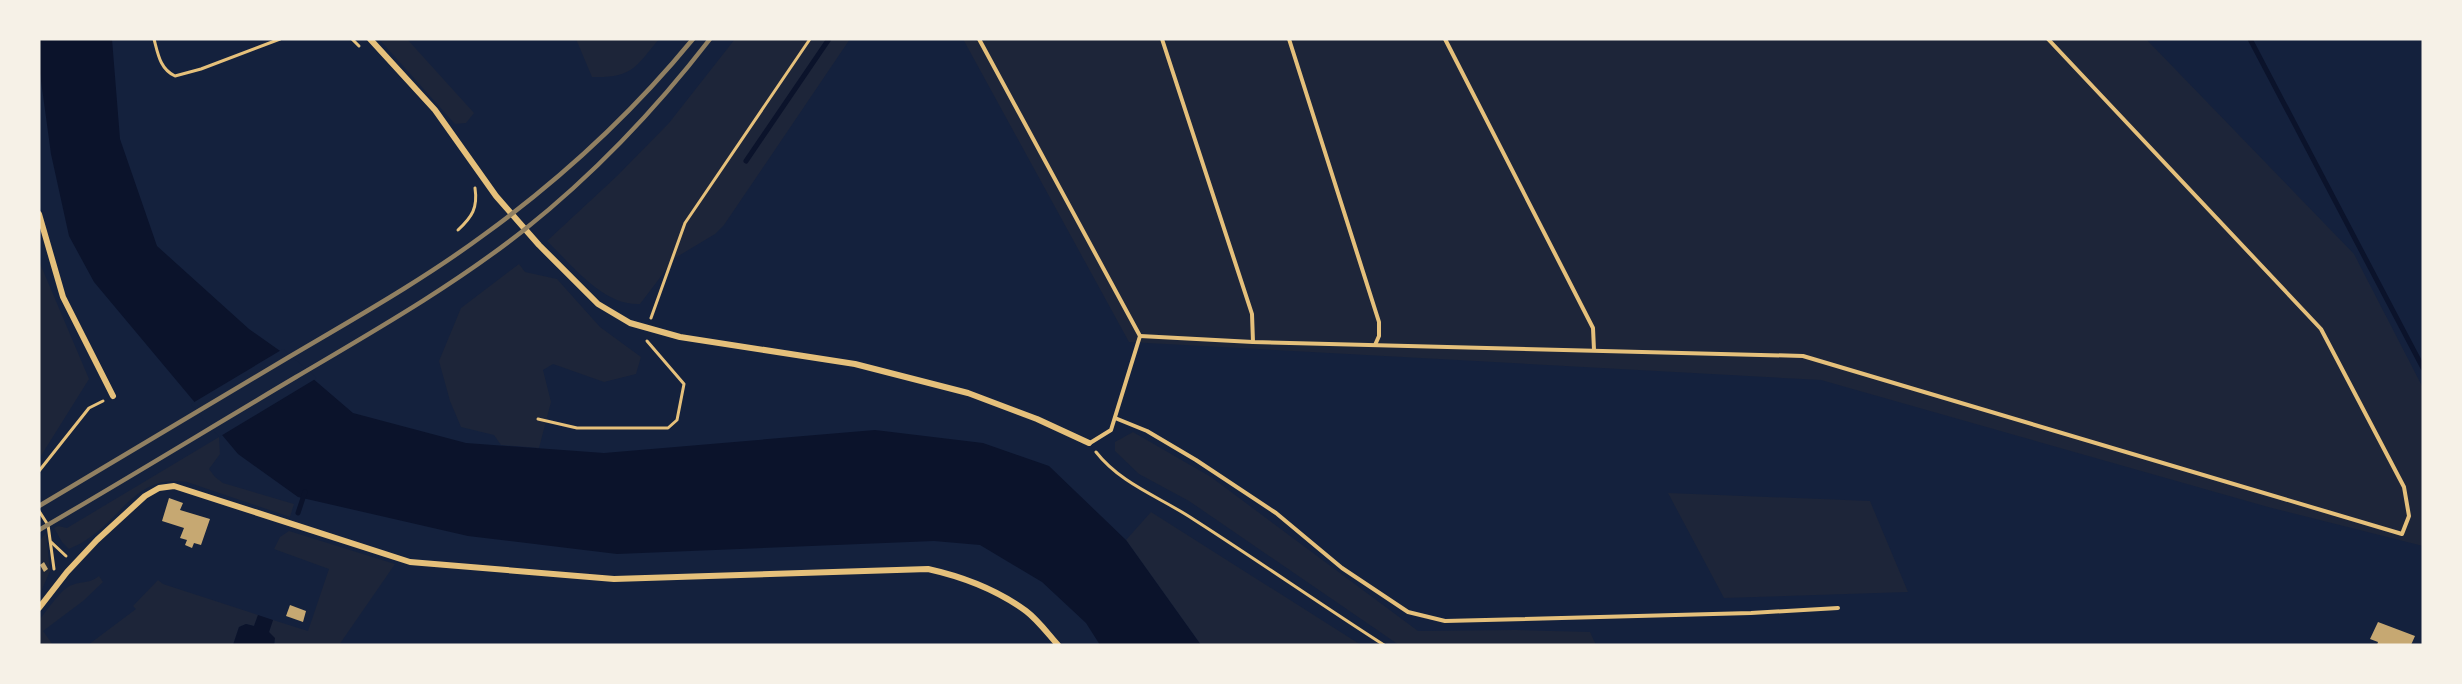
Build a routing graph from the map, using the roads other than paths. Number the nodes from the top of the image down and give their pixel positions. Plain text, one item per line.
1 (370, 39) edge
2 (978, 39) edge
3 (1162, 39) edge
4 (1289, 39) edge
5 (1445, 39) edge
6 (2048, 39) edge
7 (39, 214) edge
8 (1140, 336) junction
9 (1253, 342) junction
10 (1375, 345) junction
11 (1594, 350) junction
12 (113, 396) road end
13 (1115, 418) junction
14 (1089, 443) joint
15 (39, 608) edge
16 (1838, 608) dead end
17 (1058, 645) edge

1 - 14 street
2 - 8 lane
3 - 9 lane
4 - 10 lane
5 - 11 lane
6 - 11 lane
7 - 12 street
8 - 9 lane
8 - 13 lane
9 - 10 lane
10 - 11 lane
13 - 14 lane
13 - 16 lane
15 - 17 street

